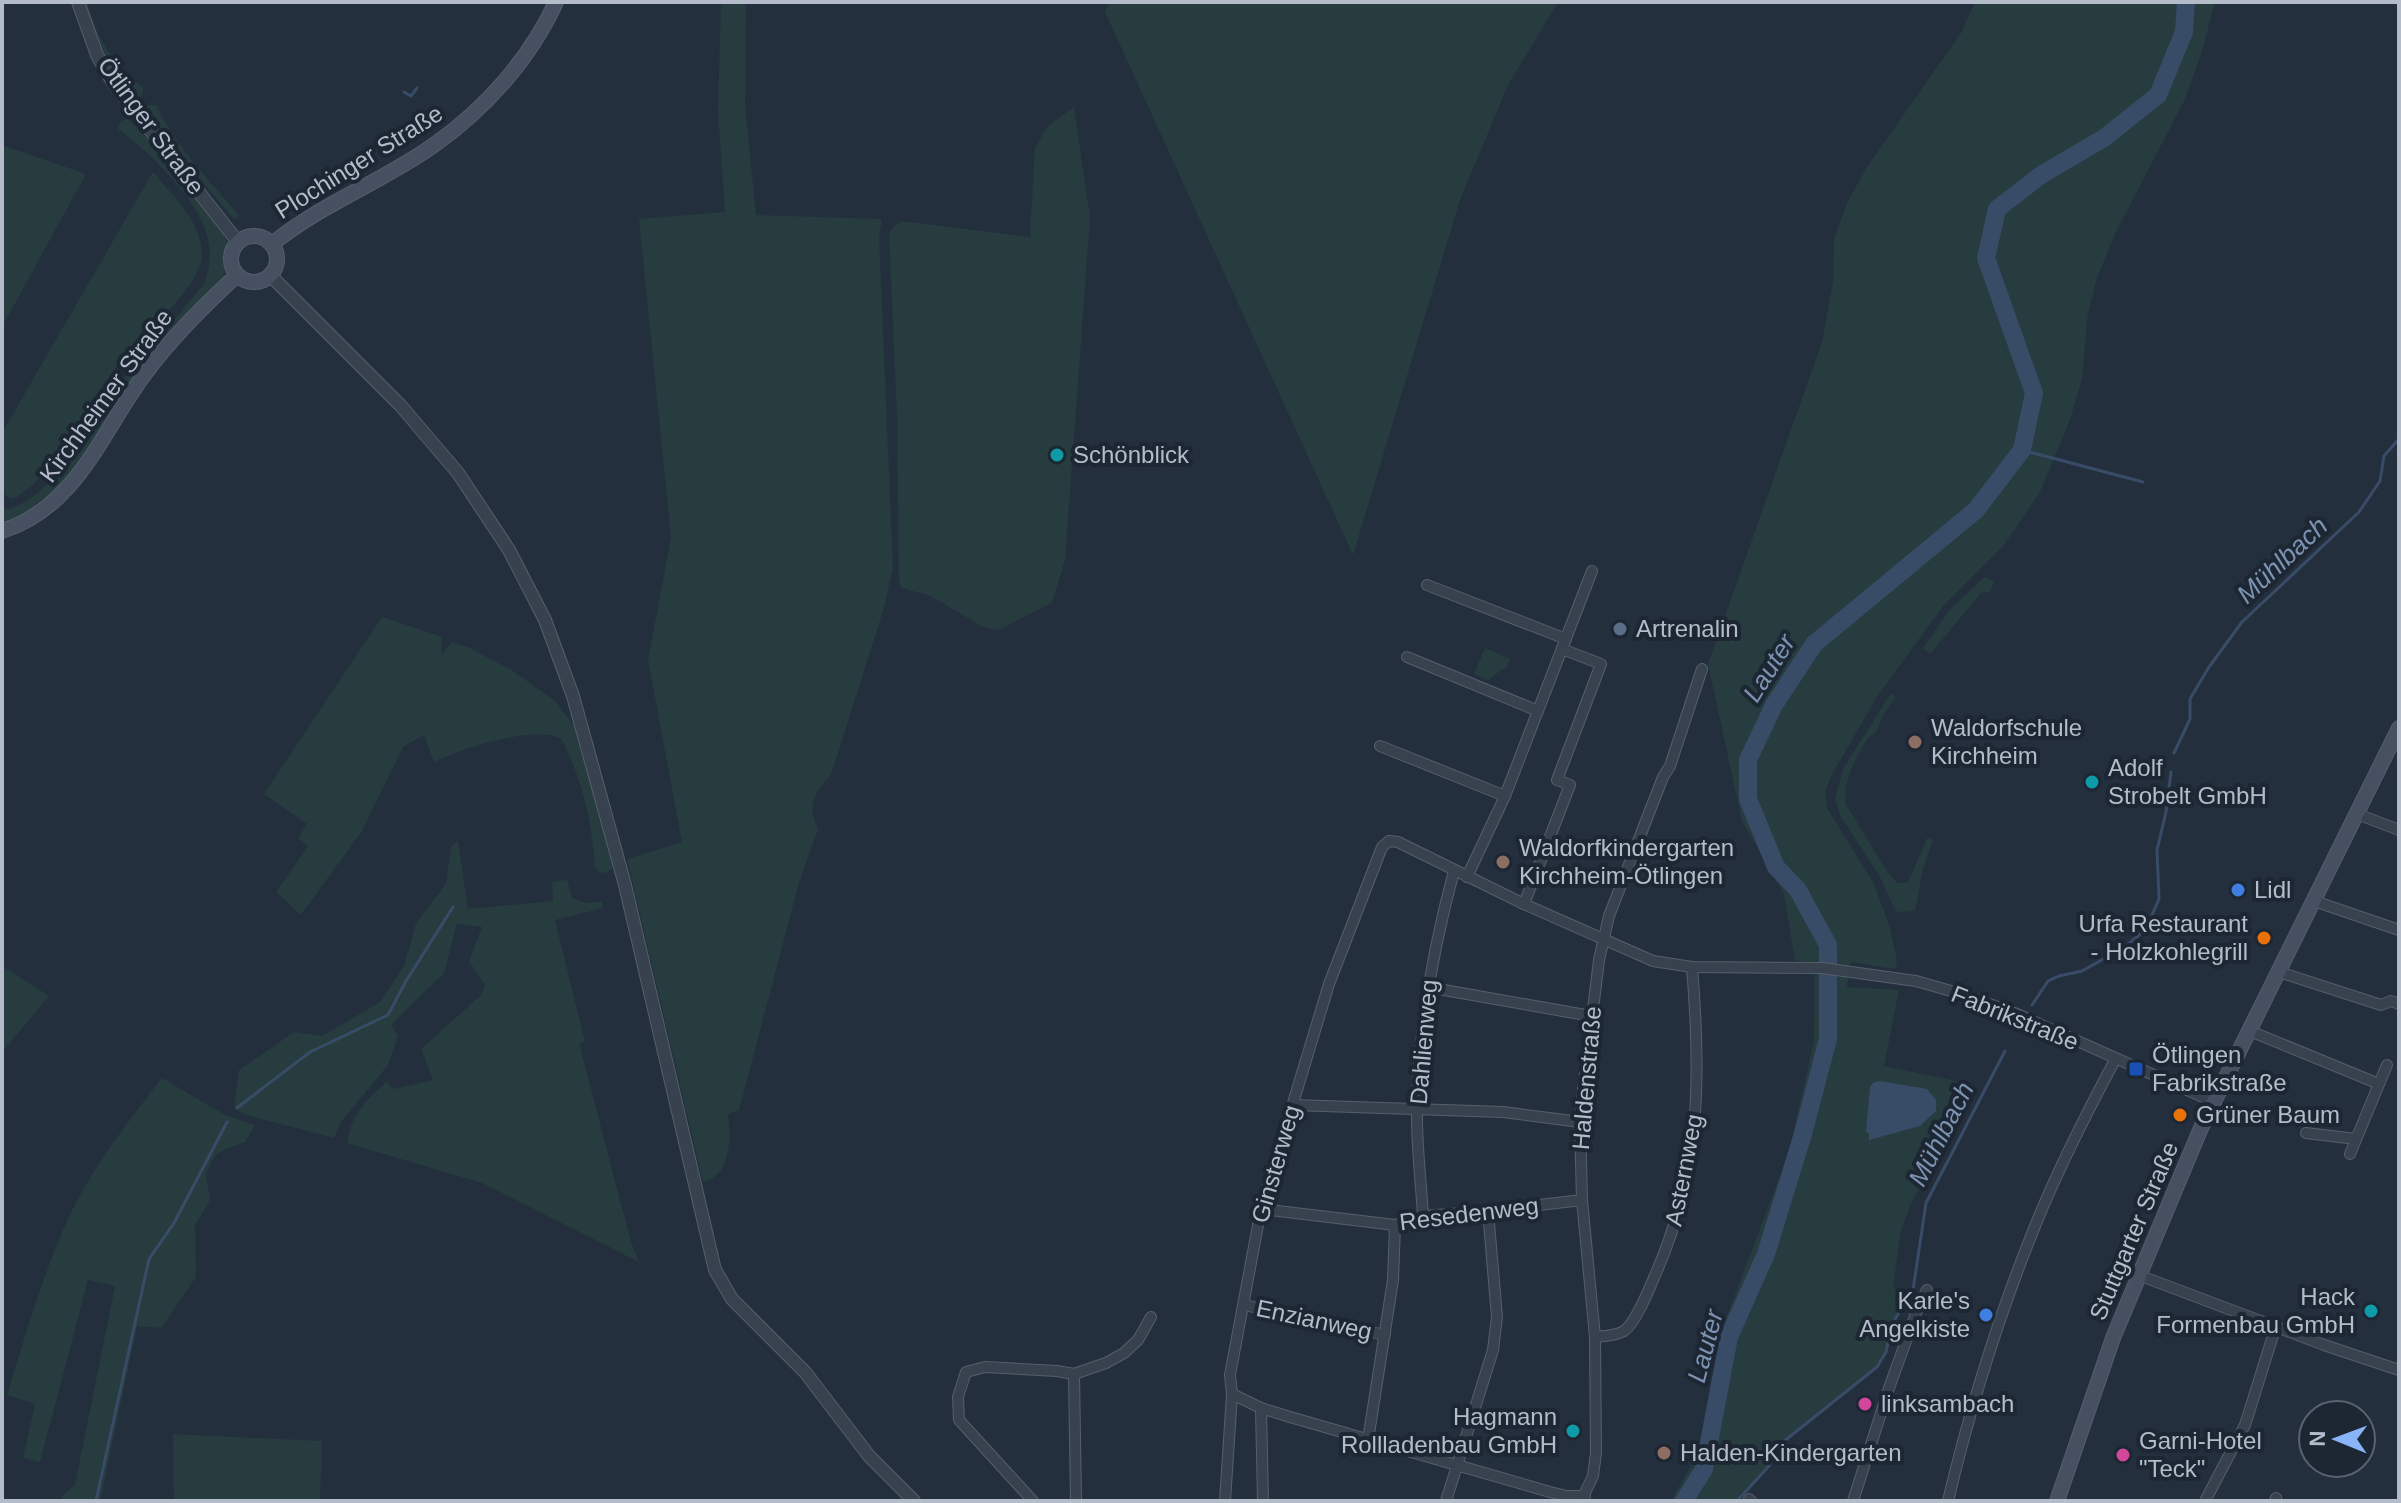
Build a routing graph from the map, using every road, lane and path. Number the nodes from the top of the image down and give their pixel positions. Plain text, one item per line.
1 (78, 2) edge
2 (556, 2) edge
3 (238, 242) junction
4 (272, 244) junction
5 (237, 275) junction
6 (270, 275) junction
7 (2, 531) edge
8 (1592, 571) dead end
9 (1427, 585) dead end
10 (1564, 644) junction
11 (1407, 657) dead end
12 (1702, 669) dead end
13 (1538, 711) junction
14 (2399, 728) edge
15 (1380, 746) dead end
16 (1505, 796) junction
17 (2357, 814) junction
18 (2399, 830) edge
19 (1454, 871) junction
20 (1467, 877) junction
21 (2314, 901) junction
22 (1524, 904) junction
23 (2399, 930) edge
24 (1603, 941) junction
25 (1692, 967) junction
26 (2279, 972) junction
27 (1427, 987) junction
28 (2399, 1004) edge
29 (1591, 1016) junction
30 (2250, 1031) junction
31 (2115, 1060) junction
32 (2387, 1065) dead end
33 (2379, 1084) junction
34 (2214, 1102) junction
35 (1293, 1105) junction
36 (1417, 1109) junction
37 (1580, 1122) junction
38 (2306, 1133) dead end
39 (2356, 1139) junction
40 (2350, 1154) dead end
41 (1582, 1200) junction
42 (1261, 1209) junction
43 (1488, 1211) junction
44 (1423, 1216) junction
45 (1395, 1225) junction
46 (2141, 1276) junction
47 (1927, 1290) dead end
48 (1244, 1305) junction
49 (1151, 1317) dead end
50 (2276, 1326) junction
51 (1385, 1335) junction
52 (1595, 1337) junction
53 (2399, 1370) edge
54 (1074, 1374) junction
55 (1232, 1394) junction
56 (1261, 1408) junction
57 (1368, 1440) junction
58 (1459, 1466) junction
59 (1550, 1496) edge
60 (1583, 1498) edge
61 (2060, 1500) edge
62 (914, 1501) edge
63 (1033, 1501) edge
64 (1076, 1501) edge
65 (1225, 1501) edge
66 (1263, 1501) edge
67 (1446, 1501) edge
68 (1853, 1501) edge
69 (1948, 1501) edge
70 (2205, 1501) edge

1 - 3 street, Ötlinger Straße
2 - 4 main road, Plochinger Straße
3 - 4 main road
3 - 5 main road
4 - 6 main road
5 - 6 main road
5 - 7 main road, Kirchheimer Straße
6 - 62 street
8 - 10 street
9 - 10 street
10 - 13 street
10 - 22 street
11 - 13 street
12 - 24 street, Haldenstraße
13 - 16 street
14 - 17 main road, Stuttgarter Straße
15 - 16 street
16 - 20 street
17 - 18 street
17 - 21 main road, Stuttgarter Straße
19 - 20 street
19 - 27 street, Dahlienweg
19 - 35 street, Ginsterweg
20 - 22 street
21 - 23 street
21 - 26 main road, Stuttgarter Straße
22 - 24 street
24 - 25 street
24 - 29 street, Haldenstraße
25 - 31 street, Fabrikstraße
25 - 52 street, Asternweg
26 - 28 street
26 - 30 main road, Stuttgarter Straße
27 - 29 street
27 - 36 street, Dahlienweg
29 - 37 street, Haldenstraße
30 - 33 street
30 - 34 main road, Stuttgarter Straße
31 - 34 street, Fabrikstraße
31 - 69 street
32 - 33 street
33 - 39 street
34 - 46 main road, Stuttgarter Straße
35 - 36 street
35 - 42 street, Ginsterweg
36 - 37 street
36 - 44 street, Dahlienweg
37 - 41 street, Haldenstraße
38 - 39 street
39 - 40 street
41 - 43 street, Resedenweg
41 - 52 street, Haldenstraße
42 - 45 street, Resedenweg
42 - 48 street, Ginsterweg
43 - 44 street, Resedenweg
43 - 58 street
44 - 45 street, Resedenweg
45 - 51 street
46 - 50 street
46 - 61 main road, Stuttgarter Straße
47 - 68 street
48 - 51 street, Enzianweg
48 - 55 street, Ginsterweg
49 - 54 street
50 - 53 street
50 - 70 street
51 - 57 street
52 - 60 street, Haldenstraße
54 - 63 street
54 - 64 street
55 - 56 street
55 - 65 street, Ginsterweg
56 - 57 street
56 - 66 street
57 - 58 street
58 - 59 street
58 - 67 street
59 - 60 street

